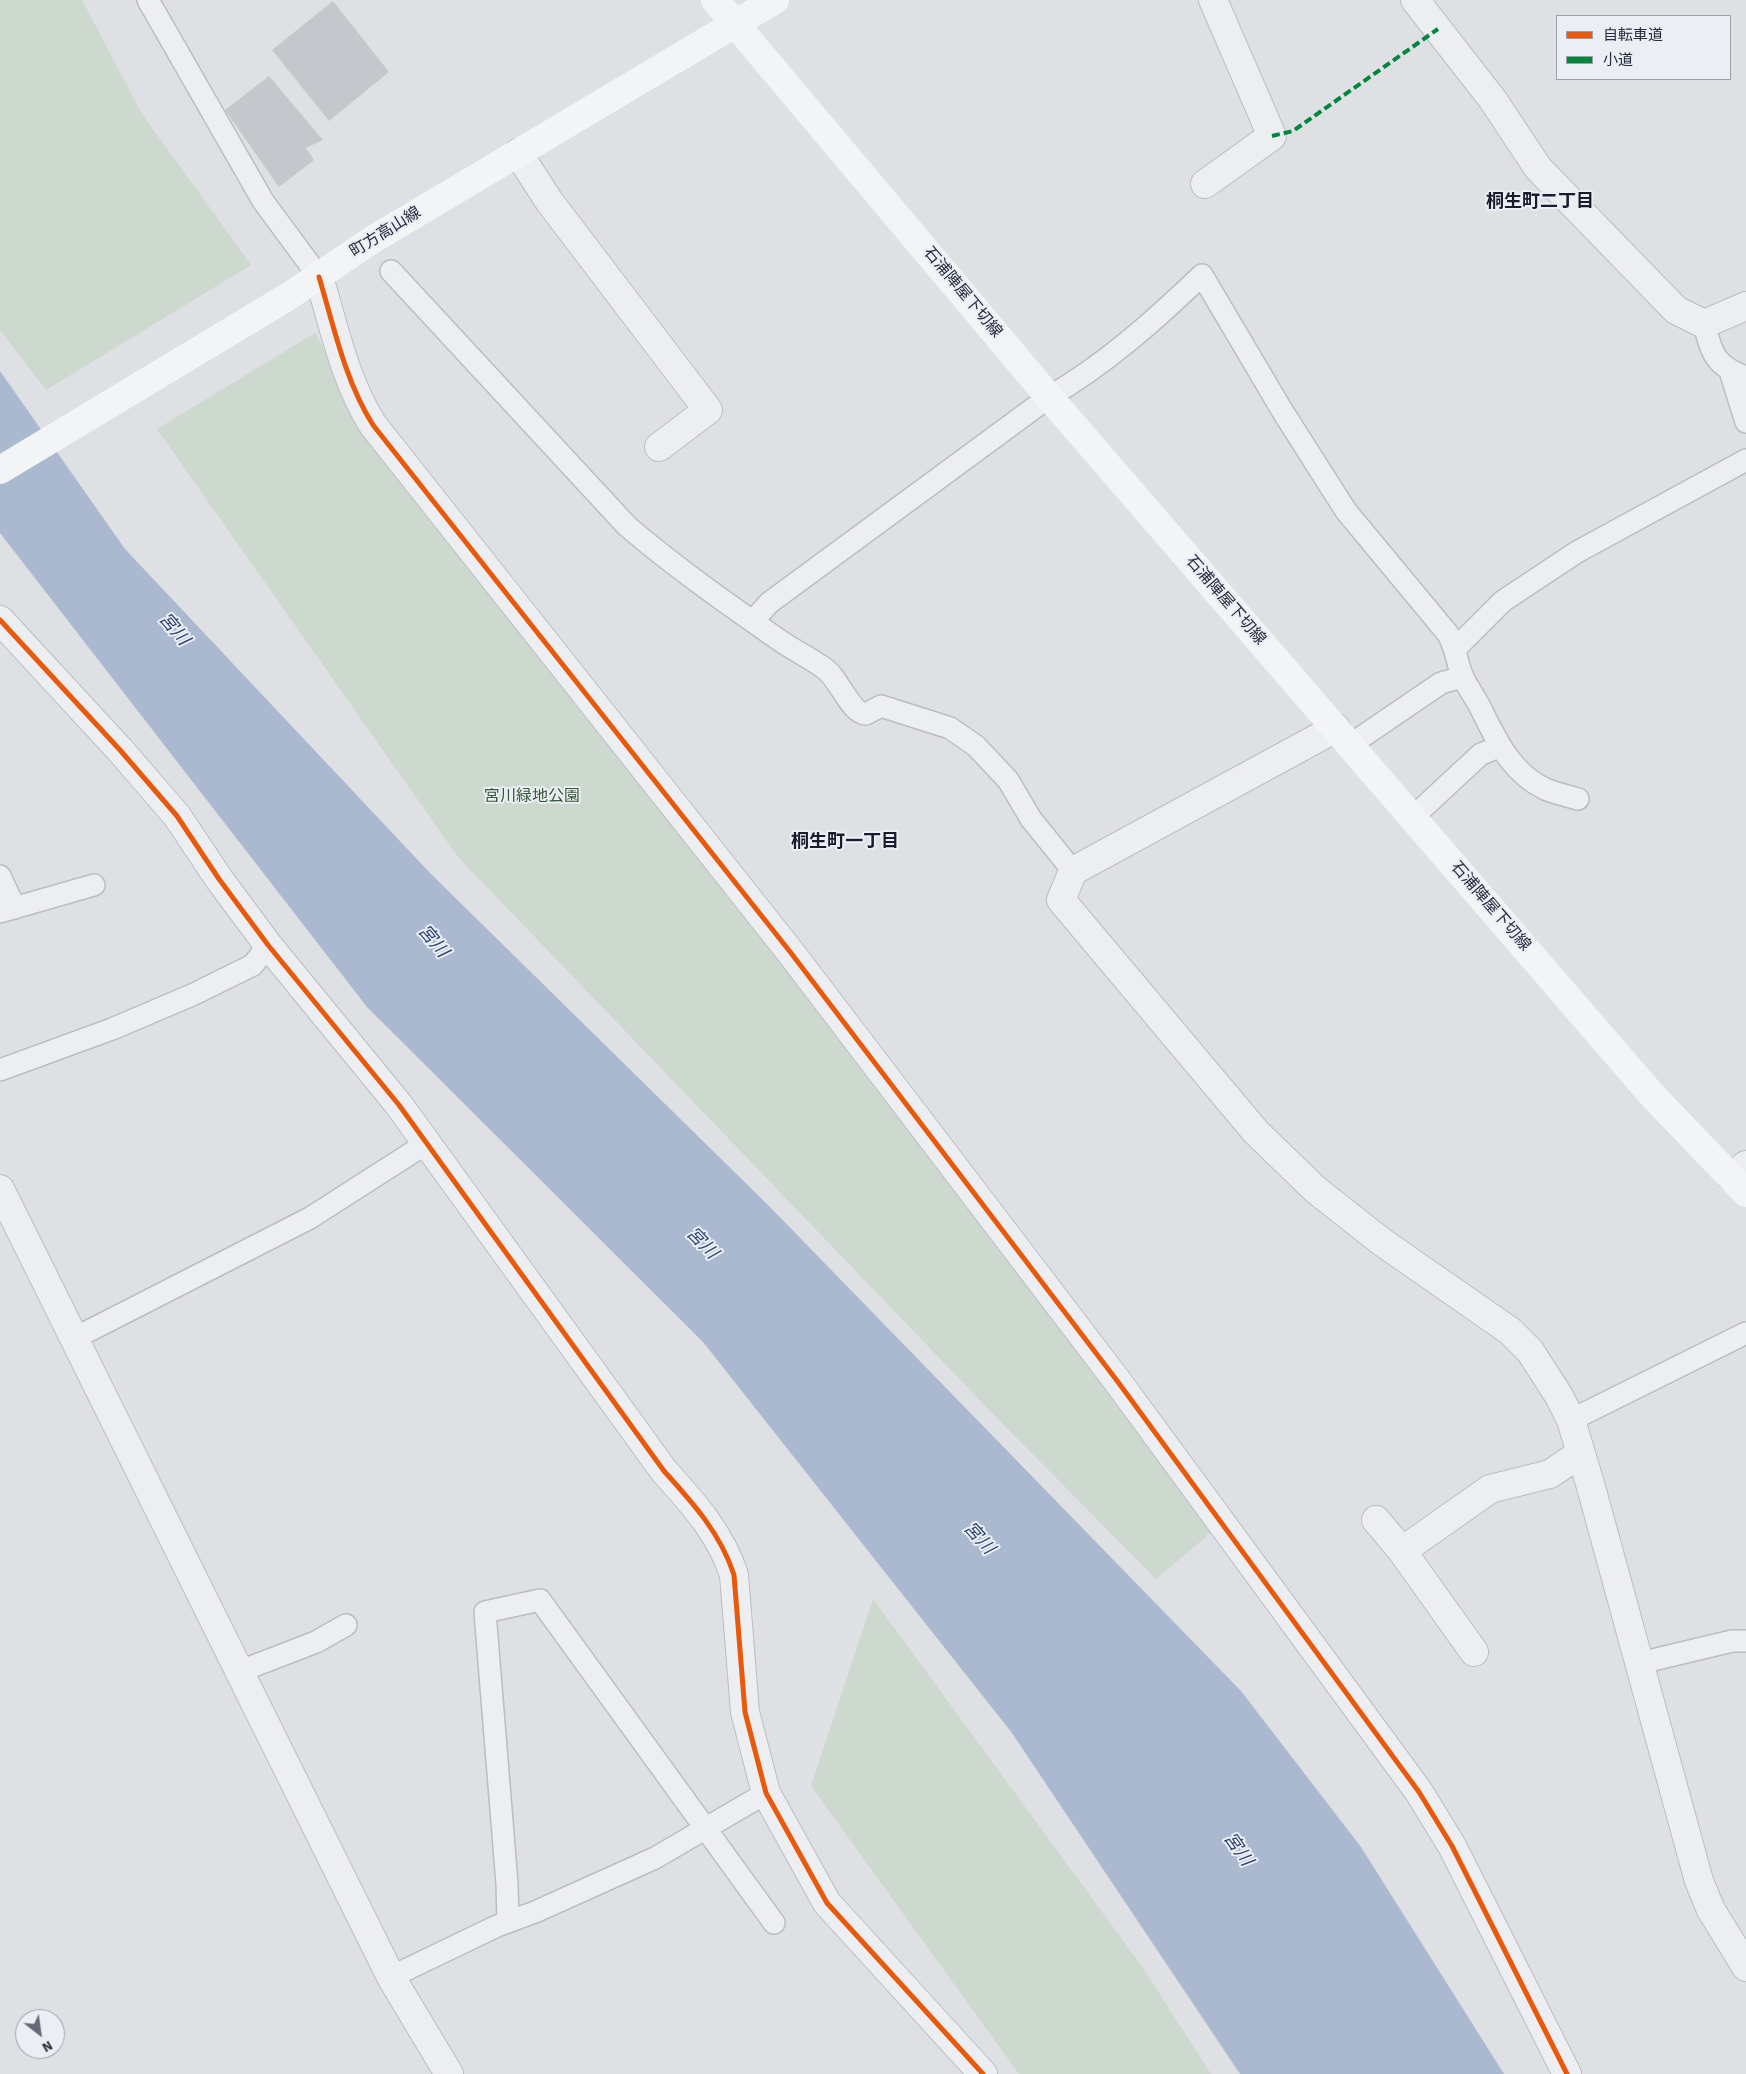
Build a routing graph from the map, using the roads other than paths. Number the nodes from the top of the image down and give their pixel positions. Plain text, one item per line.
1 (148, 0) edge
2 (715, 0) edge
3 (775, 0) edge
4 (1213, 0) edge
5 (1415, 0) edge
6 (735, 24) junction
7 (518, 153) junction
8 (1205, 184) dead end
9 (391, 271) dead end
10 (318, 277) junction
11 (1746, 306) edge
12 (1704, 324) junction
13 (1738, 374) edge
14 (1049, 397) junction
15 (1746, 422) edge
16 (659, 447) dead end
17 (1746, 460) edge
18 (0, 470) edge
19 (0, 620) edge
20 (753, 621) junction
21 (1456, 648) junction
22 (1462, 677) junction
23 (1343, 737) junction
24 (1499, 747) junction
25 (1578, 800) dead end
26 (1412, 818) junction
27 (1073, 871) junction
28 (0, 876) edge
29 (94, 885) dead end
30 (8, 910) edge
31 (268, 945) junction
32 (0, 1070) edge
33 (427, 1143) junction
34 (1741, 1179) edge
35 (0, 1189) edge
36 (1746, 1333) edge
37 (74, 1339) junction
38 (1571, 1420) junction
39 (1581, 1453) junction
40 (1376, 1520) dead end
41 (1402, 1550) junction
42 (346, 1625) dead end
43 (1746, 1641) edge
44 (1474, 1652) dead end
45 (1640, 1663) junction
46 (238, 1672) junction
47 (766, 1793) junction
48 (706, 1830) junction
49 (508, 1922) junction
50 (774, 1923) dead end
51 (1746, 1966) edge
52 (391, 1977) junction
53 (449, 2074) edge
54 (983, 2074) edge
55 (1567, 2074) edge

1 - 10 lane
2 - 6 main road, 石浦陣屋下切線
3 - 6 main road, 町方高山線
4 - 8 street
5 - 12 street
6 - 7 main road, 町方高山線
6 - 14 main road, 石浦陣屋下切線
7 - 10 main road, 町方高山線
7 - 16 street
9 - 20 lane
10 - 18 main road, 町方高山線
10 - 55 street
11 - 12 street
12 - 13 lane
13 - 15 lane
14 - 20 lane
14 - 21 lane
14 - 23 main road, 石浦陣屋下切線
17 - 21 lane
19 - 31 street
20 - 27 lane
21 - 22 lane
22 - 23 lane
22 - 24 lane
23 - 26 main road, 石浦陣屋下切線
23 - 27 street
24 - 25 lane
24 - 26 lane
26 - 34 main road, 石浦陣屋下切線
27 - 38 street
28 - 30 lane
29 - 30 lane
31 - 32 lane
31 - 33 street
33 - 37 lane
33 - 47 street
35 - 37 street
36 - 38 lane
37 - 46 street
38 - 39 street
39 - 41 street
39 - 45 street
40 - 41 street
41 - 44 street
42 - 46 lane
43 - 45 lane
45 - 51 street
46 - 52 street
47 - 48 lane
47 - 54 street
48 - 49 lane
48 - 49 lane
48 - 50 lane
49 - 52 lane
52 - 53 street

